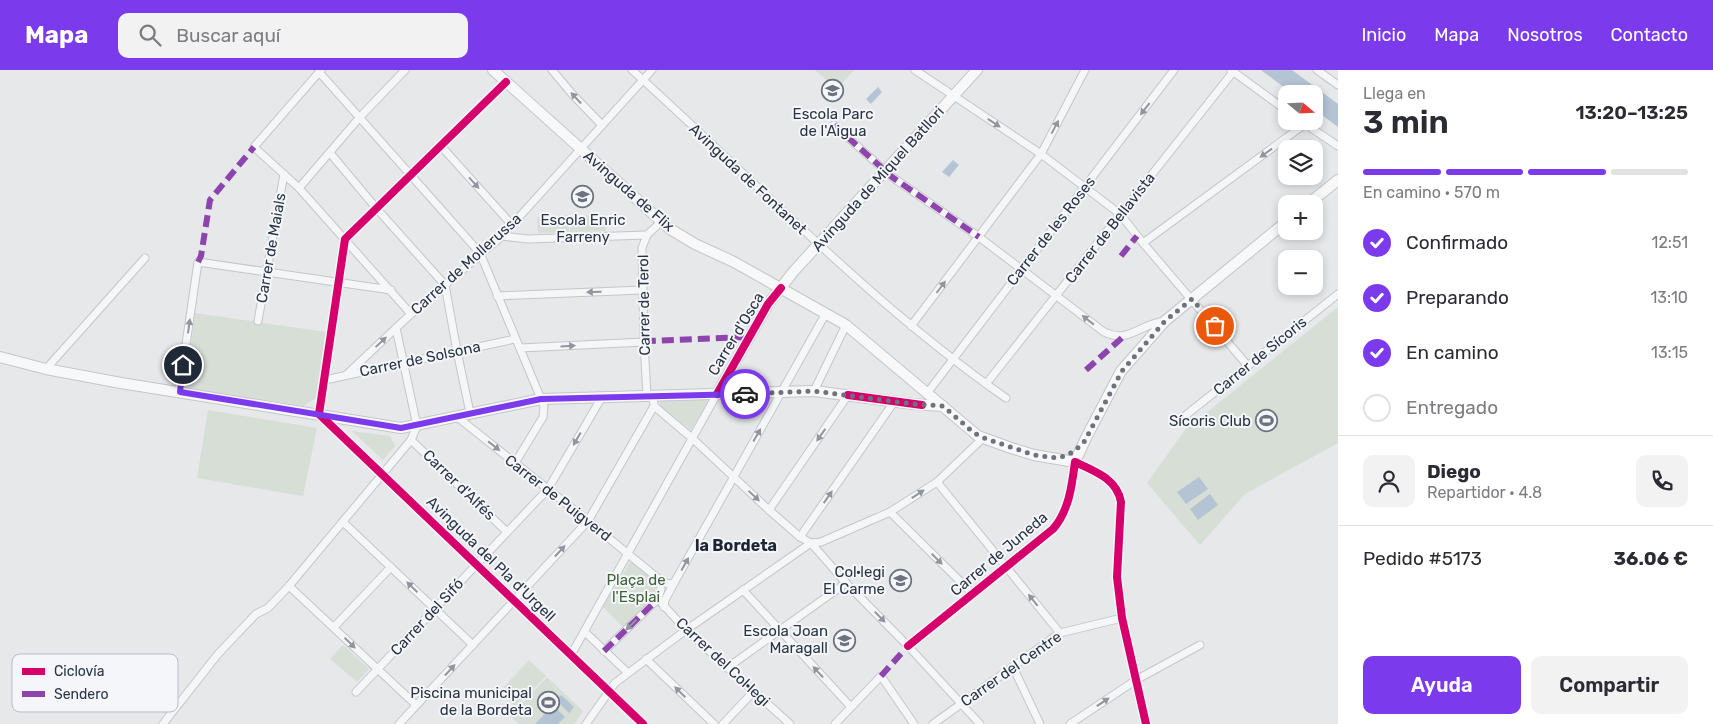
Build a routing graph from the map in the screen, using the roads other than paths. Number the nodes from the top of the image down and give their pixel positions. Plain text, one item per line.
1 (405, 70) edge
2 (493, 70) edge
3 (552, 70) edge
4 (632, 70) edge
5 (652, 70) edge
6 (915, 70) edge
7 (977, 70) edge
8 (1085, 70) edge
9 (1174, 70) edge
10 (1317, 70) edge
11 (320, 71) edge
12 (1232, 71) edge
13 (643, 80) junction
14 (506, 82) junction
15 (1338, 85) edge
16 (953, 96) junction
17 (1278, 104) edge
18 (360, 117) junction
19 (602, 125) junction
20 (834, 125) dead end
21 (1294, 130) edge
22 (1314, 130) edge
23 (441, 146) junction
24 (1338, 146) edge
25 (581, 149) junction
26 (330, 153) junction
27 (1041, 154) junction
28 (885, 171) junction
29 (284, 174) junction
30 (412, 176) junction
31 (1338, 180) edge
32 (1084, 187) junction
33 (299, 188) junction
34 (1319, 195) edge
35 (377, 209) junction
36 (1120, 214) junction
37 (661, 222) junction
38 (512, 225) junction
39 (1278, 229) edge
40 (647, 235) junction
41 (502, 236) junction
42 (979, 237) junction
43 (345, 239) junction
44 (1143, 243) junction
45 (818, 244) junction
46 (480, 253) junction
47 (145, 258) dead end
48 (1021, 269) junction
49 (266, 272) junction
50 (338, 283) junction
51 (445, 284) junction
52 (781, 288) junction
53 (391, 290) junction
54 (643, 290) junction
55 (1338, 294) edge
56 (497, 296) junction
57 (1056, 296) junction
58 (1192, 299) junction
59 (826, 313) junction
60 (411, 314) junction
61 (258, 321) dead end
62 (1165, 321) junction
63 (846, 325) junction
64 (911, 326) junction
65 (396, 328) junction
66 (515, 339) junction
67 (644, 342) junction
68 (520, 348) junction
69 (457, 351) junction
70 (0, 357) edge
71 (954, 359) junction
72 (402, 363) junction
73 (1248, 366) junction
74 (41, 368) junction
75 (346, 375) junction
76 (325, 380) junction
77 (986, 384) junction
78 (814, 391) junction
79 (180, 392) junction
80 (928, 392) junction
81 (780, 393) junction
82 (717, 394) junction
83 (848, 395) junction
84 (602, 397) junction
85 (1006, 398) dead end
86 (541, 399) junction
87 (651, 399) junction
88 (894, 402) junction
89 (943, 406) junction
90 (470, 413) junction
91 (319, 414) junction
92 (456, 416) junction
93 (345, 419) junction
94 (1181, 419) dead end
95 (417, 426) junction
96 (341, 435) junction
97 (984, 438) junction
98 (411, 440) junction
99 (693, 440) junction
100 (1083, 444) junction
101 (1057, 458) junction
102 (1075, 462) junction
103 (515, 463) junction
104 (382, 475) junction
105 (733, 477) junction
106 (937, 482) junction
107 (548, 489) junction
108 (768, 510) junction
109 (890, 512) junction
110 (588, 520) junction
111 (343, 522) junction
112 (506, 531) junction
113 (800, 537) junction
114 (811, 543) junction
115 (629, 554) junction
116 (476, 565) junction
117 (391, 567) junction
118 (1006, 568) junction
119 (660, 580) junction
120 (674, 583) junction
121 (846, 583) junction
122 (289, 586) junction
123 (743, 590) junction
124 (973, 594) junction
125 (658, 599) junction
126 (514, 601) junction
127 (664, 607) junction
128 (435, 609) junction
129 (1122, 618) junction
130 (334, 627) junction
131 (686, 630) junction
132 (780, 630) junction
133 (585, 632) junction
134 (1060, 633) junction
135 (473, 645) junction
136 (1200, 645) dead end
137 (908, 646) junction
138 (604, 651) junction
139 (571, 655) junction
140 (646, 659) junction
141 (1012, 667) junction
142 (727, 668) junction
143 (378, 669) junction
144 (628, 673) junction
145 (1136, 680) junction
146 (609, 691) junction
147 (754, 691) junction
148 (356, 692) dead end
149 (962, 703) junction
150 (178, 705) edge
151 (416, 705) junction
152 (851, 707) junction
153 (172, 712) edge
154 (163, 724) edge
155 (399, 724) edge
156 (586, 724) edge
157 (643, 724) edge
158 (714, 724) edge
159 (723, 724) edge
160 (790, 724) edge
161 (835, 724) edge
162 (914, 724) edge
163 (934, 724) edge
164 (980, 724) edge
165 (1040, 724) edge
166 (1070, 724) edge
167 (1146, 724) edge

1 - 18 street
2 - 14 main road, Avinguda de Flix
19 -> 3 street
4 - 13 street, Avinguda de Fontanet
5 - 13 street, Carrer de Mollerussa
6 - 16 street
7 - 16 main road, Avinguda de Miquel Batllori
27 -> 8 street
9 -> 32 street, Carrer de les Roses
10 - 15 street
11 - 18 street
11 - 29 street
12 - 17 street
12 - 36 street, Carrer de Bellavista
13 - 19 street, Carrer de Mollerussa
13 - 45 street, Avinguda de Fontanet
14 - 23 street
14 - 25 main road, Avinguda de Flix
16 -> 27 street
16 - 28 main road, Avinguda de Miquel Batllori
18 - 26 street
18 - 30 street
19 - 25 street, Carrer de Mollerussa
20 - 28 street
21 -> 44 street
22 - 24 street
23 - 30 street
23 -> 38 street
25 - 37 main road, Avinguda de Flix
25 - 38 street, Carrer de Mollerussa
26 - 33 street
26 - 35 street
27 - 32 street
27 - 42 street
28 - 42 street
28 - 45 main road, Avinguda de Miquel Batllori
29 - 33 street
29 - 49 street, Carrer de Maials
30 - 35 street
30 - 46 street
31 - 34 main road
32 - 36 street
32 - 48 street, Carrer de les Roses
33 - 43 street
35 - 43 street
35 - 51 street
36 - 44 street
36 - 57 street, Carrer de Bellavista
37 - 40 street, Carrer de Terol
37 - 52 main road, Avinguda de Flix
38 - 41 street, Carrer de Mollerussa
39 - 58 main road
40 - 41 street
40 - 54 street, Carrer de Terol
41 - 46 street, Carrer de Mollerussa
42 - 48 street
64 -> 42 street
43 - 50 street
43 - 53 street
44 - 58 street
45 - 52 main road, Avinguda de Miquel Batllori
45 - 64 street, Avinguda de Fontanet
46 - 51 street, Carrer de Mollerussa
46 - 56 street
47 - 74 street
48 - 57 street
48 - 71 street, Carrer de les Roses
49 - 50 street
49 - 61 street, Carrer de Maials
79 -> 49 street
50 - 53 street
50 - 76 street
51 - 60 street, Carrer de Mollerussa
51 - 69 street
52 - 59 main road, Avinguda de Flix
52 - 82 main road, Carrer d'Osca
53 - 60 street
54 -> 56 street
54 - 67 street, Carrer de Terol
55 - 73 street, Carrer de Sícoris
56 - 66 street
62 -> 57 street
57 - 77 street, Carrer de Bellavista
58 - 62 main road
58 - 73 street
59 - 63 main road, Avinguda de Flix
59 - 81 street
60 - 65 street, Carrer de Mollerussa
62 - 100 main road
63 - 78 street
63 - 80 main road, Avinguda de Flix
64 - 71 street, Avinguda de Fontanet
65 - 72 street
75 -> 65 street, Carrer de Mollerussa
66 - 68 street
66 - 69 street, Carrer de Solsona
68 -> 67 street
67 - 87 street, Carrer de Terol
68 - 86 street
69 - 72 street, Carrer de Solsona
69 - 90 street
70 - 74 main road
71 - 77 street, Avinguda de Fontanet
71 - 80 street, Carrer de les Roses
72 - 75 street, Carrer de Solsona
72 - 95 street
73 - 94 street, Carrer de Sícoris
74 - 79 main road
75 - 76 street, Carrer de Solsona
76 - 91 street
77 - 85 street, Avinguda de Fontanet
78 - 81 main road
78 - 83 main road
79 - 91 main road
80 - 89 main road, Avinguda de Flix
81 - 82 main road
105 -> 81 street
82 - 87 main road
82 - 99 street
83 - 88 main road
83 -> 108 street
84 - 86 main road
84 - 87 main road
84 -> 107 street, Carrer del Sifó
86 - 90 main road
86 - 103 street
87 - 99 street
87 - 110 street
88 - 89 main road
113 -> 88 street
89 - 97 main road, Avinguda de Flix
90 - 92 main road
91 - 93 main road
91 - 96 street, Avinguda del Pla d'Urgell
92 - 95 main road
92 -> 103 street, Carrer de Puigverd
93 - 95 main road
93 - 96 street
95 - 98 street
96 - 104 street, Avinguda del Pla d'Urgell
97 - 101 main road, Avinguda de Flix
97 - 106 street
98 - 104 street
98 - 112 street, Carrer d'Alfés
99 - 105 street
99 - 115 street
100 - 101 main road
100 - 102 main road
101 - 102 main road, Avinguda de Flix
102 - 118 street, Carrer de Juneda
102 - 129 street
103 - 107 street, Carrer de Puigverd
104 - 111 street
104 - 116 street, Avinguda del Pla d'Urgell
105 -> 108 street
120 -> 105 street
109 -> 106 street
106 - 118 street
107 - 110 street, Carrer de Puigverd
107 - 112 street, Carrer del Sifó
108 - 113 street
109 - 114 street
109 -> 124 street
110 - 115 street, Carrer de Puigverd
126 -> 110 street
111 - 117 street
111 - 122 street
112 - 116 street, Carrer del Sifó
113 - 114 street
114 - 121 street
114 - 123 street
115 - 119 street, Carrer de Puigverd
115 - 133 street
116 - 126 street, Avinguda del Pla d'Urgell
116 - 128 street, Carrer del Sifó
128 -> 117 street
117 - 130 street
118 - 124 street, Carrer de Juneda
134 -> 118 street
119 - 120 street, Carrer de Puigverd
119 - 125 street
120 - 127 street
121 - 132 street
121 -> 137 street
122 - 130 street
122 - 150 street
123 - 131 street
123 - 132 street
124 - 137 street, Carrer de Juneda
125 - 127 street, Carrer del Col·legi
125 -> 138 street
126 - 135 street
126 - 139 street, Avinguda del Pla d'Urgell
127 - 131 street, Carrer del Col·legi
128 - 135 street
128 - 143 street, Carrer del Sifó
129 - 134 street, Carrer del Centre
129 - 145 street
130 -> 143 street
131 - 140 street
131 - 142 street, Carrer del Col·legi
132 - 142 street
152 -> 132 street
133 - 138 street
133 - 139 street
134 - 141 street, Carrer del Centre
151 -> 135 street
136 - 145 street
137 - 149 street
138 - 144 street
139 - 146 street, Avinguda del Pla d'Urgell
140 - 144 street
158 -> 140 street
141 - 149 street, Carrer del Centre
141 - 165 street
142 - 147 street, Carrer del Col·legi
143 - 148 street, Carrer del Sifó
143 - 151 street
144 - 146 street
166 -> 145 street
145 - 167 street
146 - 156 street
146 - 157 street, Avinguda del Pla d'Urgell
147 - 159 street
147 - 160 street, Carrer del Col·legi
149 - 163 street, Carrer del Centre
149 - 164 street
151 - 155 street
152 - 161 street
152 - 162 street
153 - 154 street

